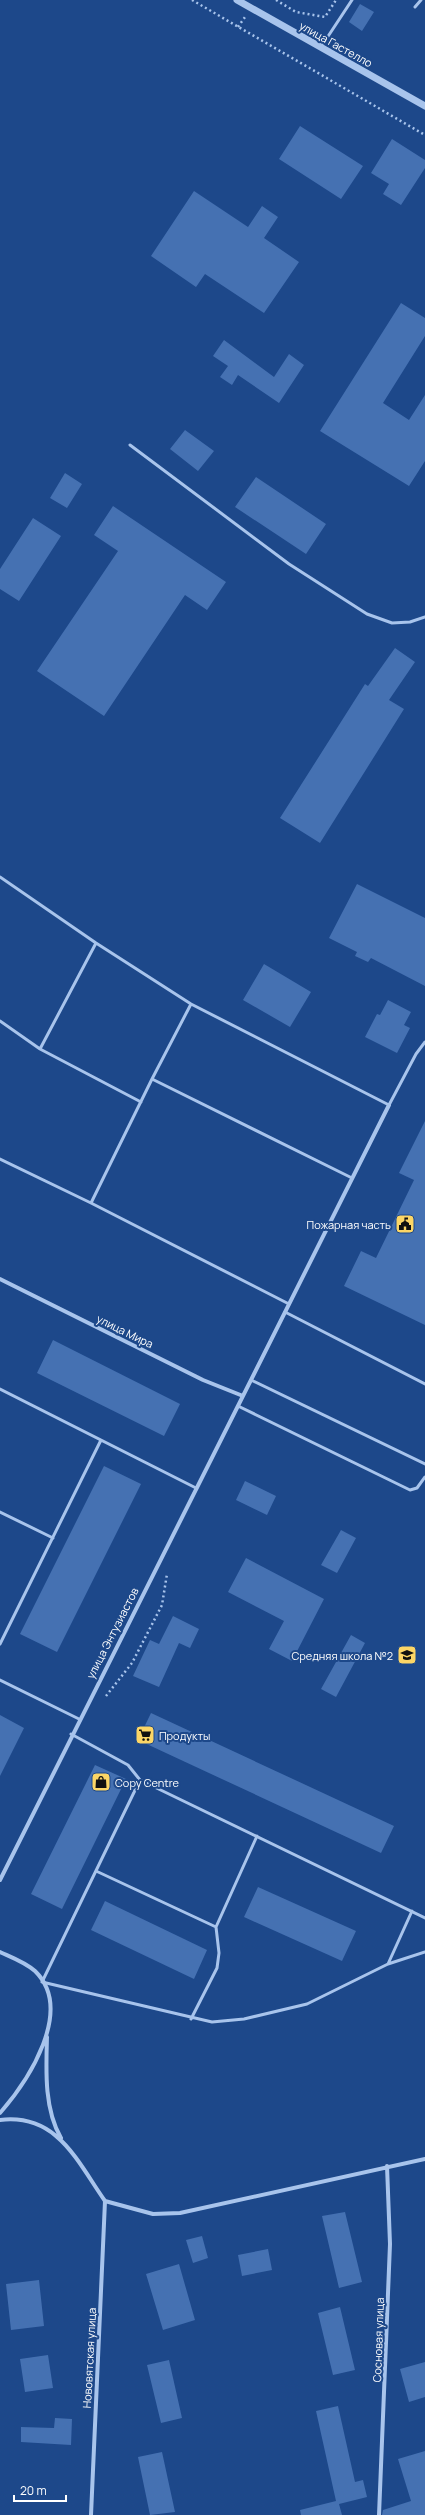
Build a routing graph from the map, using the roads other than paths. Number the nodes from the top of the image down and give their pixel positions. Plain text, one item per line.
1 (237, 0) edge
2 (352, 0) edge
3 (420, 0) edge
4 (415, 7) dead end
5 (321, 48) junction
6 (425, 106) edge
7 (130, 445) dead end
8 (425, 617) edge
9 (0, 878) edge
10 (96, 944) junction
11 (191, 1004) junction
12 (0, 1021) edge
13 (425, 1042) edge
14 (40, 1049) junction
15 (152, 1079) junction
16 (141, 1102) junction
17 (389, 1105) junction
18 (0, 1159) edge
19 (352, 1178) junction
20 (91, 1203) junction
21 (0, 1279) edge
22 (289, 1304) junction
23 (285, 1312) junction
24 (251, 1380) junction
25 (425, 1384) edge
26 (0, 1389) edge
27 (243, 1396) junction
28 (238, 1406) junction
29 (101, 1440) junction
30 (425, 1464) edge
31 (425, 1478) edge
32 (196, 1488) junction
33 (0, 1512) edge
34 (53, 1538) junction
35 (0, 1644) edge
36 (0, 1680) edge
37 (79, 1718) junction
38 (71, 1734) junction
39 (140, 1780) junction
40 (257, 1836) junction
41 (96, 1871) junction
42 (0, 1880) edge
43 (412, 1911) junction
44 (425, 1918) edge
45 (216, 1927) junction
46 (0, 1952) edge
47 (425, 1952) edge
48 (388, 1964) junction
49 (42, 1982) junction
50 (191, 2019) junction
51 (47, 2033) junction
52 (0, 2112) edge
53 (0, 2120) edge
54 (64, 2142) junction
55 (425, 2159) edge
56 (387, 2166) junction
57 (104, 2202) junction
58 (91, 2515) edge
59 (380, 2515) edge

1 - 5 street, улица Гастелло
2 - 5 lane
3 - 4 lane
5 - 6 street, улица Гастелло
7 - 8 lane
9 - 10 lane
10 - 11 lane
10 - 14 lane
11 - 15 lane
11 - 17 lane
12 - 14 lane
13 - 17 lane
14 - 16 lane
15 - 16 lane
15 - 19 lane
16 - 20 lane
17 - 19 street, улица Энтузиастов
18 - 20 lane
19 - 22 street, улица Энтузиастов
20 - 22 lane
21 - 27 street, улица Мира
22 - 23 street, улица Энтузиастов
23 - 24 street, улица Энтузиастов
23 - 25 lane
24 - 27 street, улица Энтузиастов
24 - 30 lane
26 - 29 lane
27 - 28 street, улица Энтузиастов
28 - 31 lane
28 - 32 street, улица Энтузиастов
29 - 32 lane
29 - 34 lane
32 - 37 street, улица Энтузиастов
33 - 34 lane
34 - 35 lane
36 - 37 lane
37 - 38 street, улица Энтузиастов
38 - 39 lane
38 - 42 street, улица Энтузиастов
39 - 40 lane
39 - 41 lane
40 - 43 lane
40 - 45 lane
41 - 45 lane
41 - 49 lane
43 - 44 lane
43 - 48 lane
45 - 50 lane
46 - 49 street
47 - 48 lane
48 - 50 lane
49 - 50 lane
49 - 51 street
51 - 52 street
51 - 54 street
53 - 54 street
54 - 57 street
55 - 56 street
56 - 57 street
56 - 59 street, Сосновая улица
57 - 58 street, Нововятская улица

